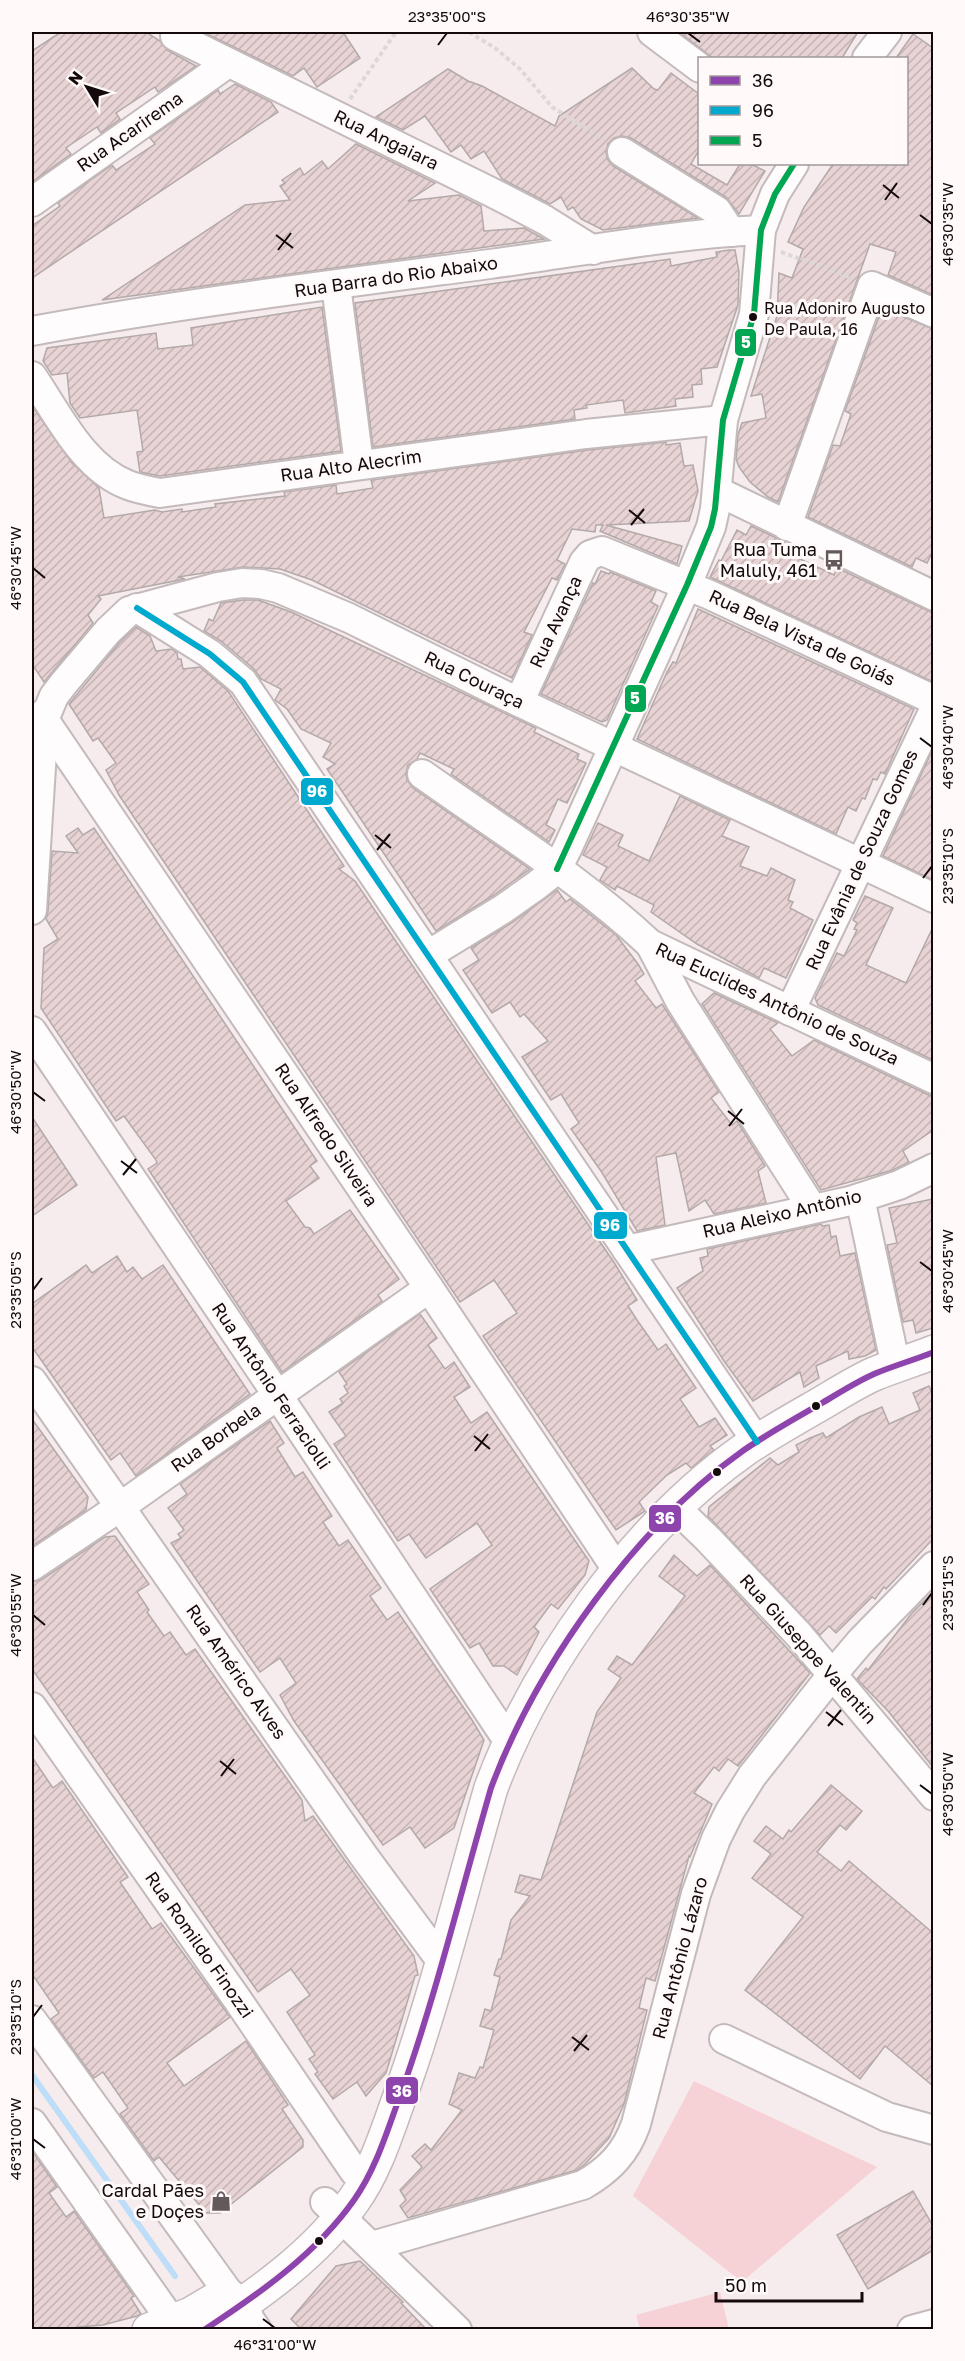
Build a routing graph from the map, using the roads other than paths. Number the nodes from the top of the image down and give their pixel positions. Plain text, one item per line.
1 (652, 32) edge
2 (887, 32) edge
3 (175, 36) dead end
4 (868, 57) edge
5 (228, 63) junction
6 (698, 68) edge
7 (622, 152) road end
8 (793, 165) edge
9 (32, 202) edge
10 (731, 232) junction
11 (761, 238) junction
12 (592, 250) junction
13 (336, 285) junction
14 (933, 313) edge
15 (32, 331) edge
16 (32, 376) edge
17 (723, 420) junction
18 (360, 464) junction
19 (717, 491) junction
20 (787, 526) junction
21 (602, 551) joint
22 (687, 585) junction
23 (933, 594) edge
24 (136, 608) junction
25 (933, 700) edge
26 (519, 702) junction
27 (38, 710) edge
28 (933, 710) edge
29 (613, 746) junction
30 (422, 774) dead end
31 (860, 863) junction
32 (557, 869) junction
33 (933, 898) edge
34 (32, 910) edge
35 (650, 944) junction
36 (428, 955) junction
37 (790, 1011) junction
38 (32, 1031) edge
39 (933, 1079) edge
40 (933, 1168) edge
41 (860, 1198) junction
42 (812, 1209) junction
43 (627, 1250) junction
44 (429, 1288) junction
45 (933, 1352) edge
46 (896, 1367) junction
47 (32, 1381) edge
48 (277, 1394) junction
49 (757, 1442) junction
50 (120, 1507) junction
51 (677, 1509) junction
52 (32, 1566) edge
53 (933, 1566) edge
54 (618, 1571) junction
55 (832, 1675) junction
56 (32, 1707) edge
57 (509, 1742) junction
58 (933, 1796) edge
59 (442, 1962) junction
60 (32, 2020) edge
61 (723, 2039) dead end
62 (32, 2123) edge
63 (933, 2130) edge
64 (360, 2177) junction
65 (333, 2210) junction
66 (372, 2246) junction
67 (243, 2309) edge
68 (933, 2324) edge
69 (166, 2327) edge
70 (204, 2330) edge
71 (457, 2330) edge
72 (912, 2330) edge

1 - 6 street
2 - 4 street
3 - 5 street, Rua Angaiara
5 - 9 street, Rua Acarirema
5 - 12 street, Rua Angaiara
7 - 10 street
8 - 11 street
10 - 11 street, Rua Barra do Rio Abaixo
10 - 12 street, Rua Barra do Rio Abaixo
11 - 17 street
12 - 13 street, Rua Barra do Rio Abaixo
13 - 15 street, Rua Barra do Rio Abaixo
13 - 18 street
14 - 20 street
16 - 18 street, Rua Alto Alecrim
17 - 18 street, Rua Alto Alecrim
17 - 19 street
19 - 20 street
19 - 22 street
20 - 23 street
21 - 22 street, Rua Bela Vista de Goiás
21 - 26 street, Rua Avança
22 - 25 street, Rua Bela Vista de Goiás
22 - 29 street
24 - 26 street, Rua Couraça
24 - 27 street, Rua Couraça
24 - 36 street
26 - 29 street, Rua Couraça
27 - 34 street, Rua Couraça
27 - 44 street, Rua Alfredo Silveira
28 - 31 street, Rua Evânia de Souza Gomes
29 - 31 street, Rua Couraça
29 - 32 street
30 - 32 street, Rua Euclides Antônio de Souza
31 - 33 street, Rua Couraça
31 - 37 street, Rua Evânia de Souza Gomes
32 - 35 street, Rua Euclides Antônio de Souza
32 - 36 street
35 - 37 street, Rua Euclides Antônio de Souza
35 - 42 street
36 - 43 street
37 - 39 street, Rua Euclides Antônio de Souza
38 - 48 street, Rua Antônio Ferraciolli
40 - 41 street, Rua Aleixo Antônio
41 - 42 street, Rua Aleixo Antônio
41 - 46 street
42 - 43 street, Rua Aleixo Antônio
43 - 49 street
44 - 48 street, Rua Borbela
44 - 54 street, Rua Alfredo Silveira
45 - 46 main road
46 - 49 main road
47 - 50 street, Rua Américo Alves
48 - 50 street, Rua Borbela
48 - 57 street, Rua Antônio Ferraciolli
49 - 51 main road
50 - 52 street, Rua Borbela
50 - 59 street, Rua Américo Alves
51 - 54 main road
51 - 55 street, Rua Giuseppe Valentin
53 - 55 street, Rua Antônio Lázaro
54 - 57 main road
55 - 58 street, Rua Giuseppe Valentin
55 - 66 street, Rua Antônio Lázaro
56 - 64 street, Rua Romildo Finozzi
57 - 59 main road
59 - 64 main road
60 - 67 street
61 - 63 street
62 - 69 street
64 - 65 main road
65 - 66 street
65 - 67 main road
66 - 71 street
67 - 69 main road
67 - 70 main road
68 - 72 street

